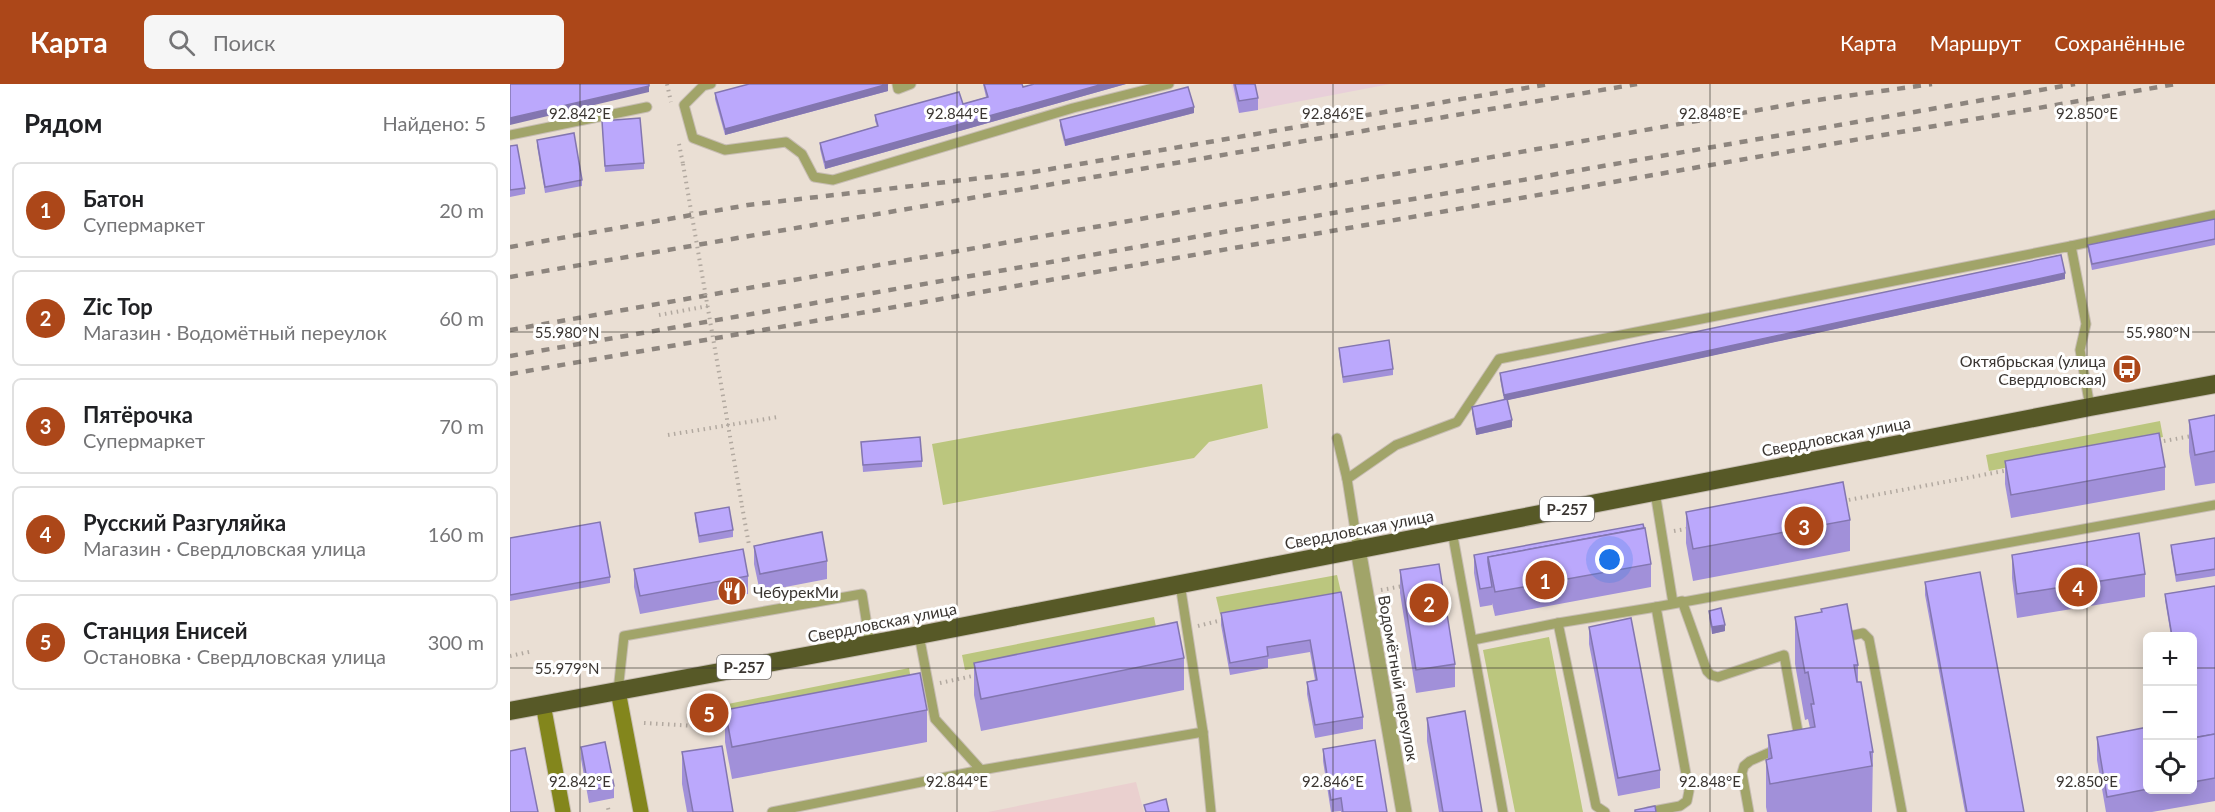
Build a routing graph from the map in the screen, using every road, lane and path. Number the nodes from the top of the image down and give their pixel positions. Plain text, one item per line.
1 (667, 84) edge
2 (711, 84) edge
3 (897, 84) edge
4 (911, 84) edge
5 (1169, 84) edge
6 (669, 93) dead end
7 (647, 107) dead end
8 (510, 135) edge
9 (683, 164) dead end
10 (2215, 215) edge
11 (2071, 246) junction
12 (708, 306) junction
13 (659, 315) dead end
14 (2215, 384) edge
15 (2090, 406) junction
16 (778, 417) dead end
17 (728, 425) junction
18 (668, 435) dead end
19 (2195, 435) edge
20 (1337, 438) dead end
21 (2152, 443) edge
22 (2015, 469) edge
23 (1347, 479) junction
24 (1654, 492) junction
25 (1834, 502) edge
26 (2215, 505) edge
27 (1696, 527) edge
28 (1452, 531) junction
29 (1662, 533) junction
30 (749, 545) dead end
31 (1358, 549) junction
32 (1180, 584) junction
33 (1411, 584) edge
34 (1365, 593) junction
35 (1678, 602) junction
36 (1656, 607) junction
37 (1236, 617) edge
38 (1557, 623) junction
39 (1187, 629) junction
40 (919, 635) junction
41 (1473, 640) junction
42 (1826, 643) edge
43 (870, 644) junction
44 (533, 651) dead end
45 (1794, 652) edge
46 (1784, 655) junction
47 (510, 656) edge
48 (987, 673) edge
49 (928, 685) junction
50 (618, 691) junction
51 (543, 704) junction
52 (510, 711) edge
53 (736, 722) edge
54 (644, 723) dead end
55 (1203, 732) junction
56 (981, 770) junction
57 (563, 812) edge
58 (641, 812) edge
59 (772, 812) edge
60 (1211, 812) edge
61 (1404, 812) edge
62 (1503, 812) edge
63 (1605, 812) edge
64 (1648, 812) edge
65 (1749, 812) edge
66 (1902, 812) edge

1 - 6 path
2 - 5 lane
3 - 4 lane
7 - 8 lane
9 - 12 path, bridge
10 - 11 lane
11 - 15 lane
11 - 23 lane
12 - 13 path
12 - 17 path, bridge
14 - 15 highway, Свердловская улица / Р-257
15 - 24 highway, Свердловская улица / Р-257
16 - 17 path
17 - 18 path
17 - 30 path, bridge
19 - 21 path
20 - 23 lane
22 - 25 path
23 - 31 lane
24 - 28 highway, Свердловская улица / Р-257
24 - 29 lane
26 - 35 lane
27 - 29 path
28 - 31 highway, Свердловская улица / Р-257
28 - 41 lane
29 - 35 lane
31 - 32 highway, Свердловская улица / Р-257
31 - 34 street, Водомётный переулок
32 - 39 lane
32 - 40 highway, Свердловская улица / Р-257
33 - 34 path
34 - 61 street, Водомётный переулок
35 - 36 lane
35 - 46 lane
36 - 38 lane
36 - 64 lane
37 - 39 path
38 - 41 lane
38 - 63 lane
39 - 55 lane
40 - 43 highway, Свердловская улица / Р-257
40 - 49 lane
41 - 62 lane
42 - 66 lane
43 - 50 highway, Свердловская улица / Р-257
43 - 50 lane
44 - 47 path
45 - 46 lane
46 - 65 lane
48 - 49 path
49 - 56 lane
50 - 51 highway, Свердловская улица / Р-257
50 - 58 main road
51 - 52 highway, Свердловская улица / Р-257
51 - 57 main road
53 - 54 path
55 - 56 lane
55 - 60 lane
56 - 59 lane

